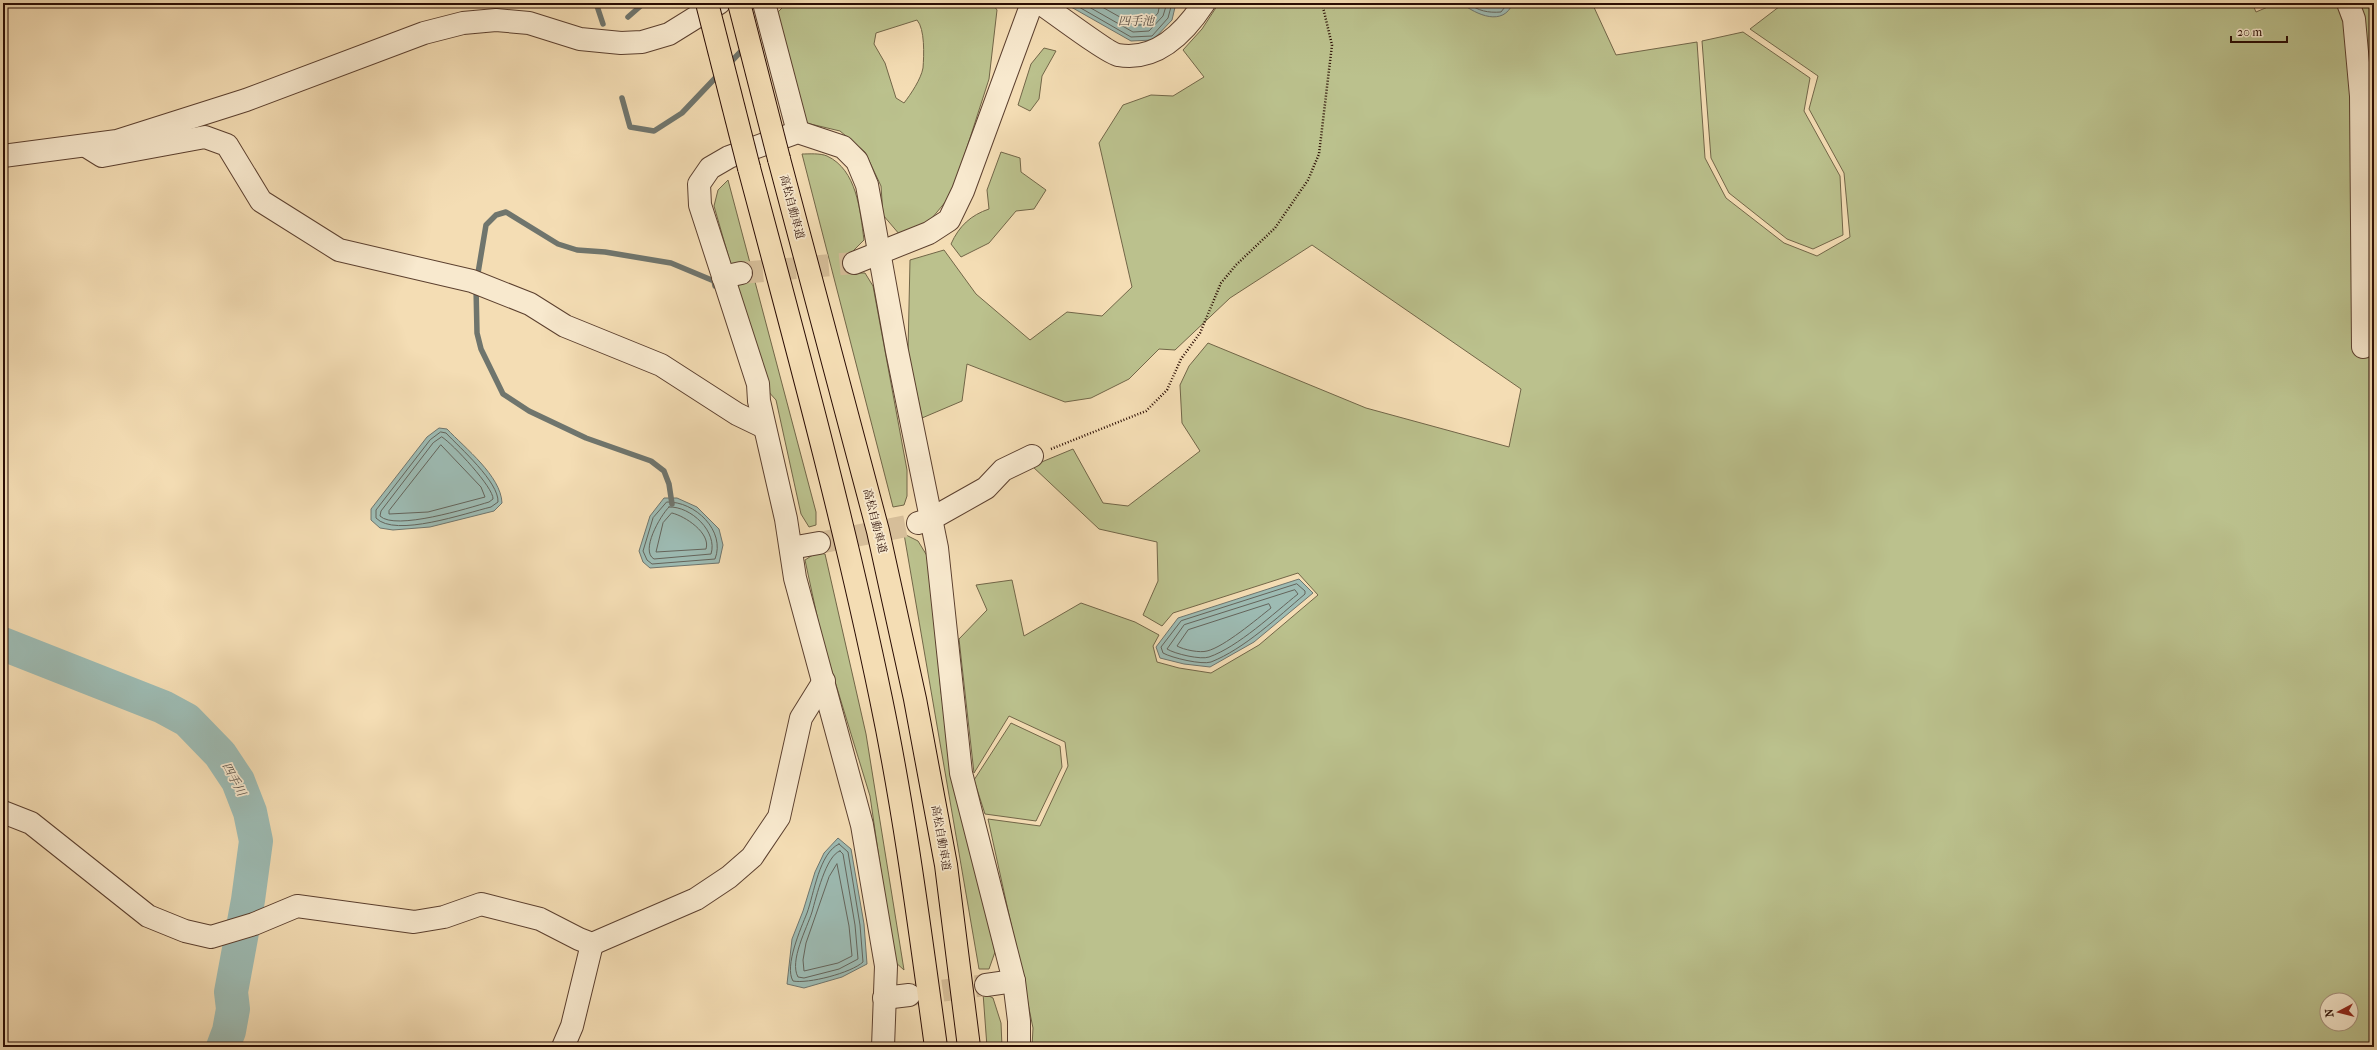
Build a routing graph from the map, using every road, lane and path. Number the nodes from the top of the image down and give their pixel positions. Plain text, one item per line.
1 (707, 3) edge
2 (718, 3) edge
3 (739, 3) edge
4 (764, 3) edge
5 (1032, 3) edge
6 (1040, 3) edge
7 (1204, 3) edge
8 (1322, 3) edge
9 (2348, 3) edge
10 (798, 132) junction
11 (86, 146) junction
12 (3, 156) edge
13 (878, 253) junction
14 (854, 263) tunnel mouth
15 (2363, 347) dead end
16 (764, 427) junction
17 (1032, 456) joint
18 (924, 521) junction
19 (819, 544) tunnel mouth
20 (790, 548) junction
21 (824, 681) junction
22 (3, 812) edge
23 (592, 944) junction
24 (1014, 981) junction
25 (986, 985) tunnel mouth
26 (909, 995) tunnel mouth
27 (884, 998) junction
28 (563, 1047) edge
29 (883, 1047) edge
30 (936, 1047) edge
31 (968, 1047) edge
32 (1019, 1047) edge

1 - 30 highway, bridge
2 - 11 street
3 - 31 highway, 高松自動車道, bridge
4 - 10 street
5 - 13 street
6 - 7 street
8 - 17 path
9 - 15 street
10 - 13 street
10 - 16 street
11 - 12 street
11 - 16 street
13 - 14 street
13 - 18 street
16 - 20 street
17 - 18 street
18 - 24 street
19 - 20 street
20 - 21 street
21 - 23 street
21 - 27 street
22 - 23 street
23 - 28 street
24 - 25 street
24 - 32 street
26 - 27 street
27 - 29 street

